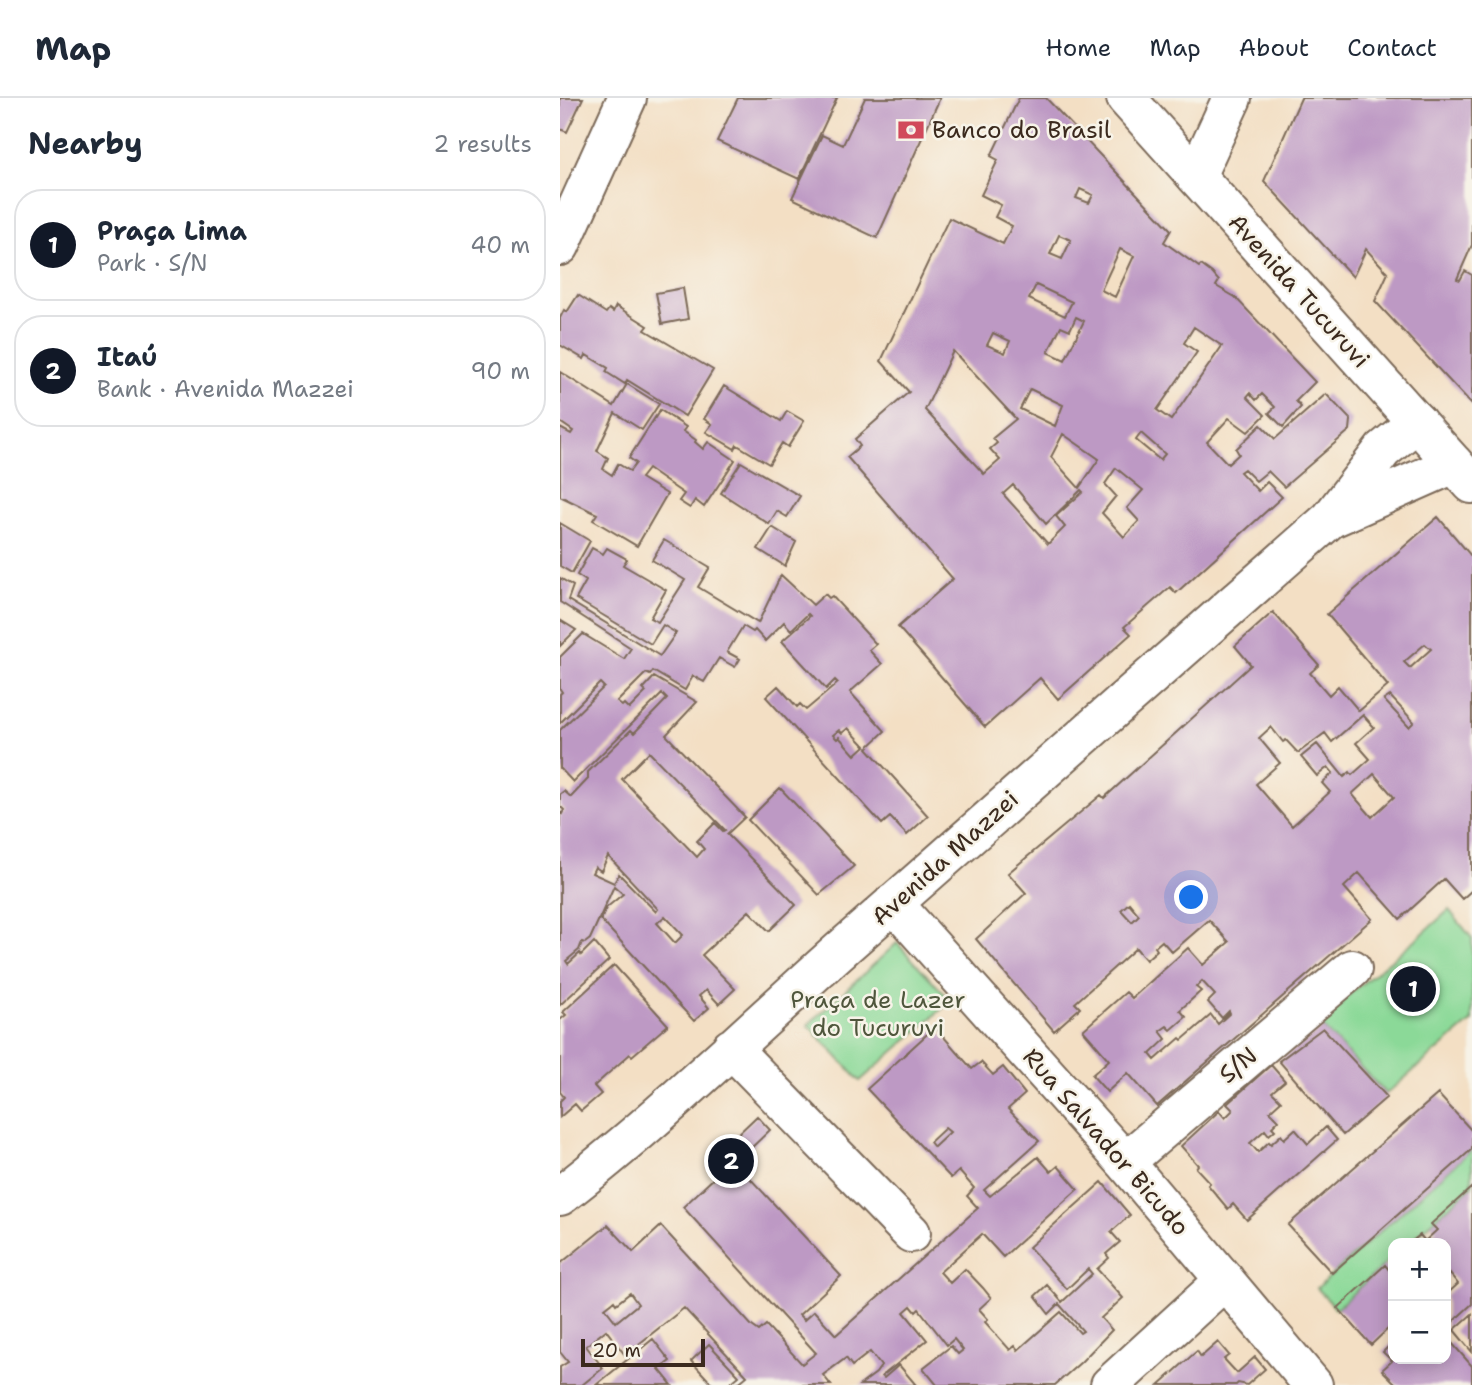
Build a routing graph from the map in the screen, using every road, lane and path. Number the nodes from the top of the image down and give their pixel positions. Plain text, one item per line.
1 (627, 98) edge
2 (1126, 98) edge
3 (1232, 98) edge
4 (1196, 176) junction
5 (560, 246) edge
6 (1417, 422) junction
7 (1463, 474) edge
8 (1330, 519) junction
9 (893, 904) junction
10 (1352, 969) dead end
11 (731, 1048) junction
12 (1125, 1161) junction
13 (560, 1196) edge
14 (911, 1233) dead end
15 (1225, 1280) junction
16 (1110, 1385) edge
17 (1313, 1385) edge

1 - 5 street
2 - 4 street, Avenida Tucuruvi
3 - 4 street
4 - 6 street, Avenida Tucuruvi
6 - 7 street, Avenida Tucuruvi
6 - 8 street, Avenida Mazzei
7 - 8 street, Avenida Mazzei
8 - 9 street, Avenida Mazzei
9 - 11 street, Avenida Mazzei
9 - 12 street, Rua Salvador Bicudo
10 - 12 street, S/N
11 - 13 street, Avenida Mazzei
11 - 14 street
12 - 15 street, Rua Salvador Bicudo
15 - 16 street
15 - 17 street, Rua Salvador Bicudo

